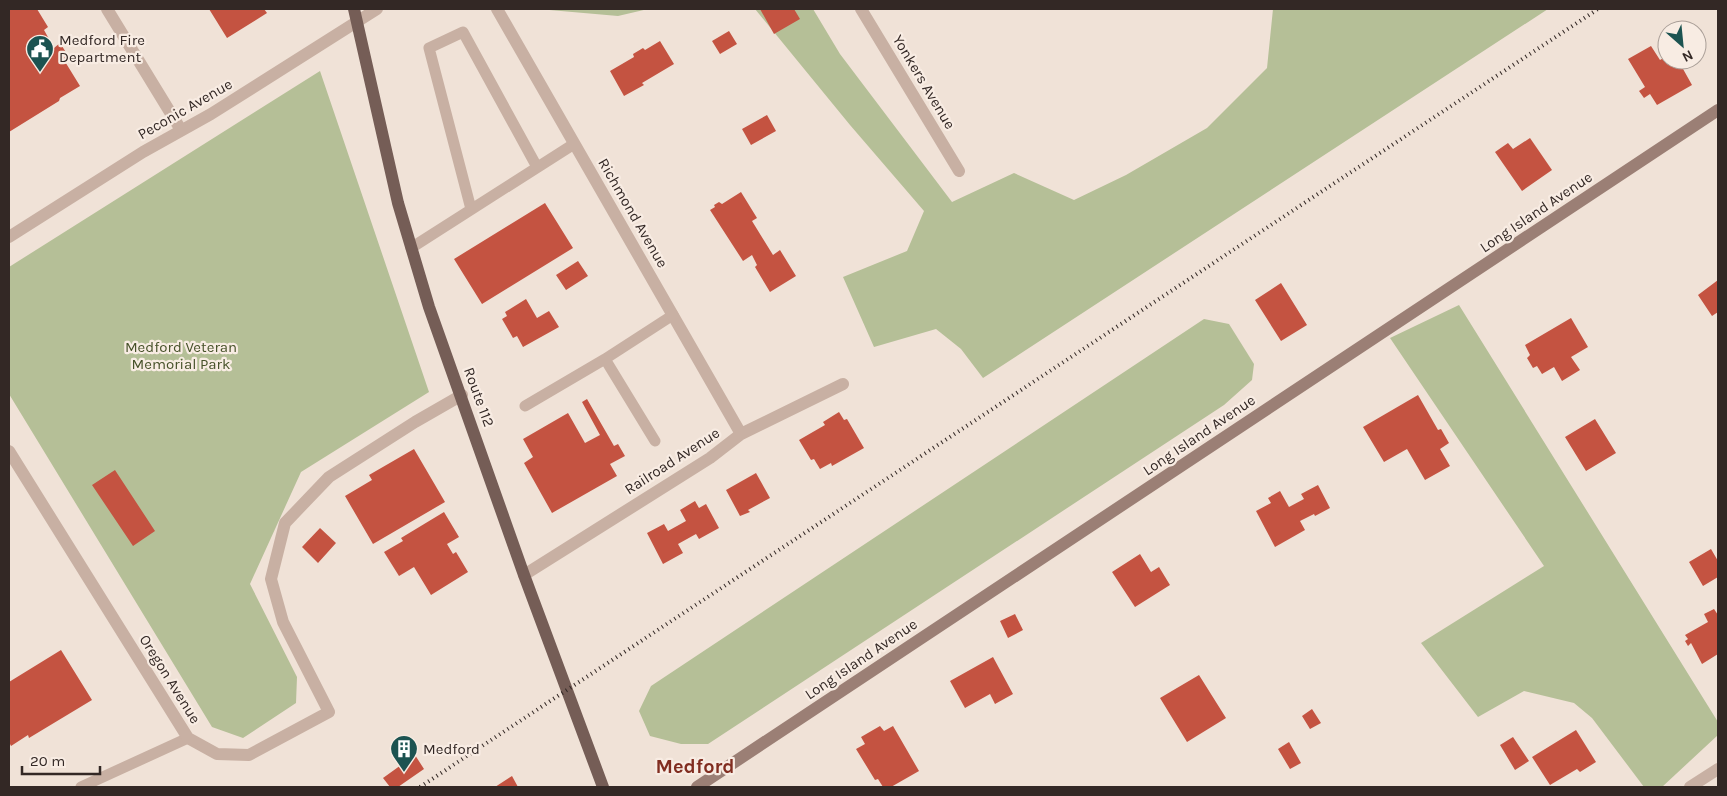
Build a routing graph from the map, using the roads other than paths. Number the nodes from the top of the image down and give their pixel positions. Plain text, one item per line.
1 (106, 9) edge
2 (354, 9) edge
3 (377, 9) edge
4 (497, 9) edge
5 (861, 9) edge
6 (357, 22) junction
7 (1718, 110) edge
8 (181, 130) junction
9 (574, 144) junction
10 (537, 167) junction
11 (959, 171) dead end
12 (471, 209) junction
13 (9, 237) edge
14 (411, 248) junction
15 (673, 315) junction
16 (605, 359) junction
17 (843, 384) dead end
18 (462, 395) junction
19 (525, 406) dead end
20 (741, 434) junction
21 (654, 441) dead end
22 (9, 451) edge
23 (524, 575) junction
24 (188, 738) junction
25 (1718, 769) edge
26 (81, 787) edge
27 (603, 787) edge
28 (698, 787) edge
29 (1690, 787) edge

1 - 8 street
2 - 6 main road, Route 112
3 - 6 street, Peconic Avenue
4 - 9 street, Richmond Avenue
5 - 11 street, Yonkers Avenue
6 - 8 street, Peconic Avenue
6 - 14 main road, Route 112
7 - 28 street, Long Island Avenue
8 - 13 street, Peconic Avenue
9 - 10 lane
9 - 15 street, Richmond Avenue
10 - 12 lane
10 - 12 lane
12 - 14 lane
14 - 18 main road, Route 112
15 - 16 lane
15 - 20 street, Richmond Avenue
16 - 19 lane
16 - 21 lane
17 - 20 street, Railroad Avenue
18 - 23 main road, Route 112
18 - 24 street, Oregon Avenue
20 - 23 street, Railroad Avenue
22 - 24 street, Oregon Avenue
23 - 27 main road, Route 112
24 - 26 lane
25 - 29 street

